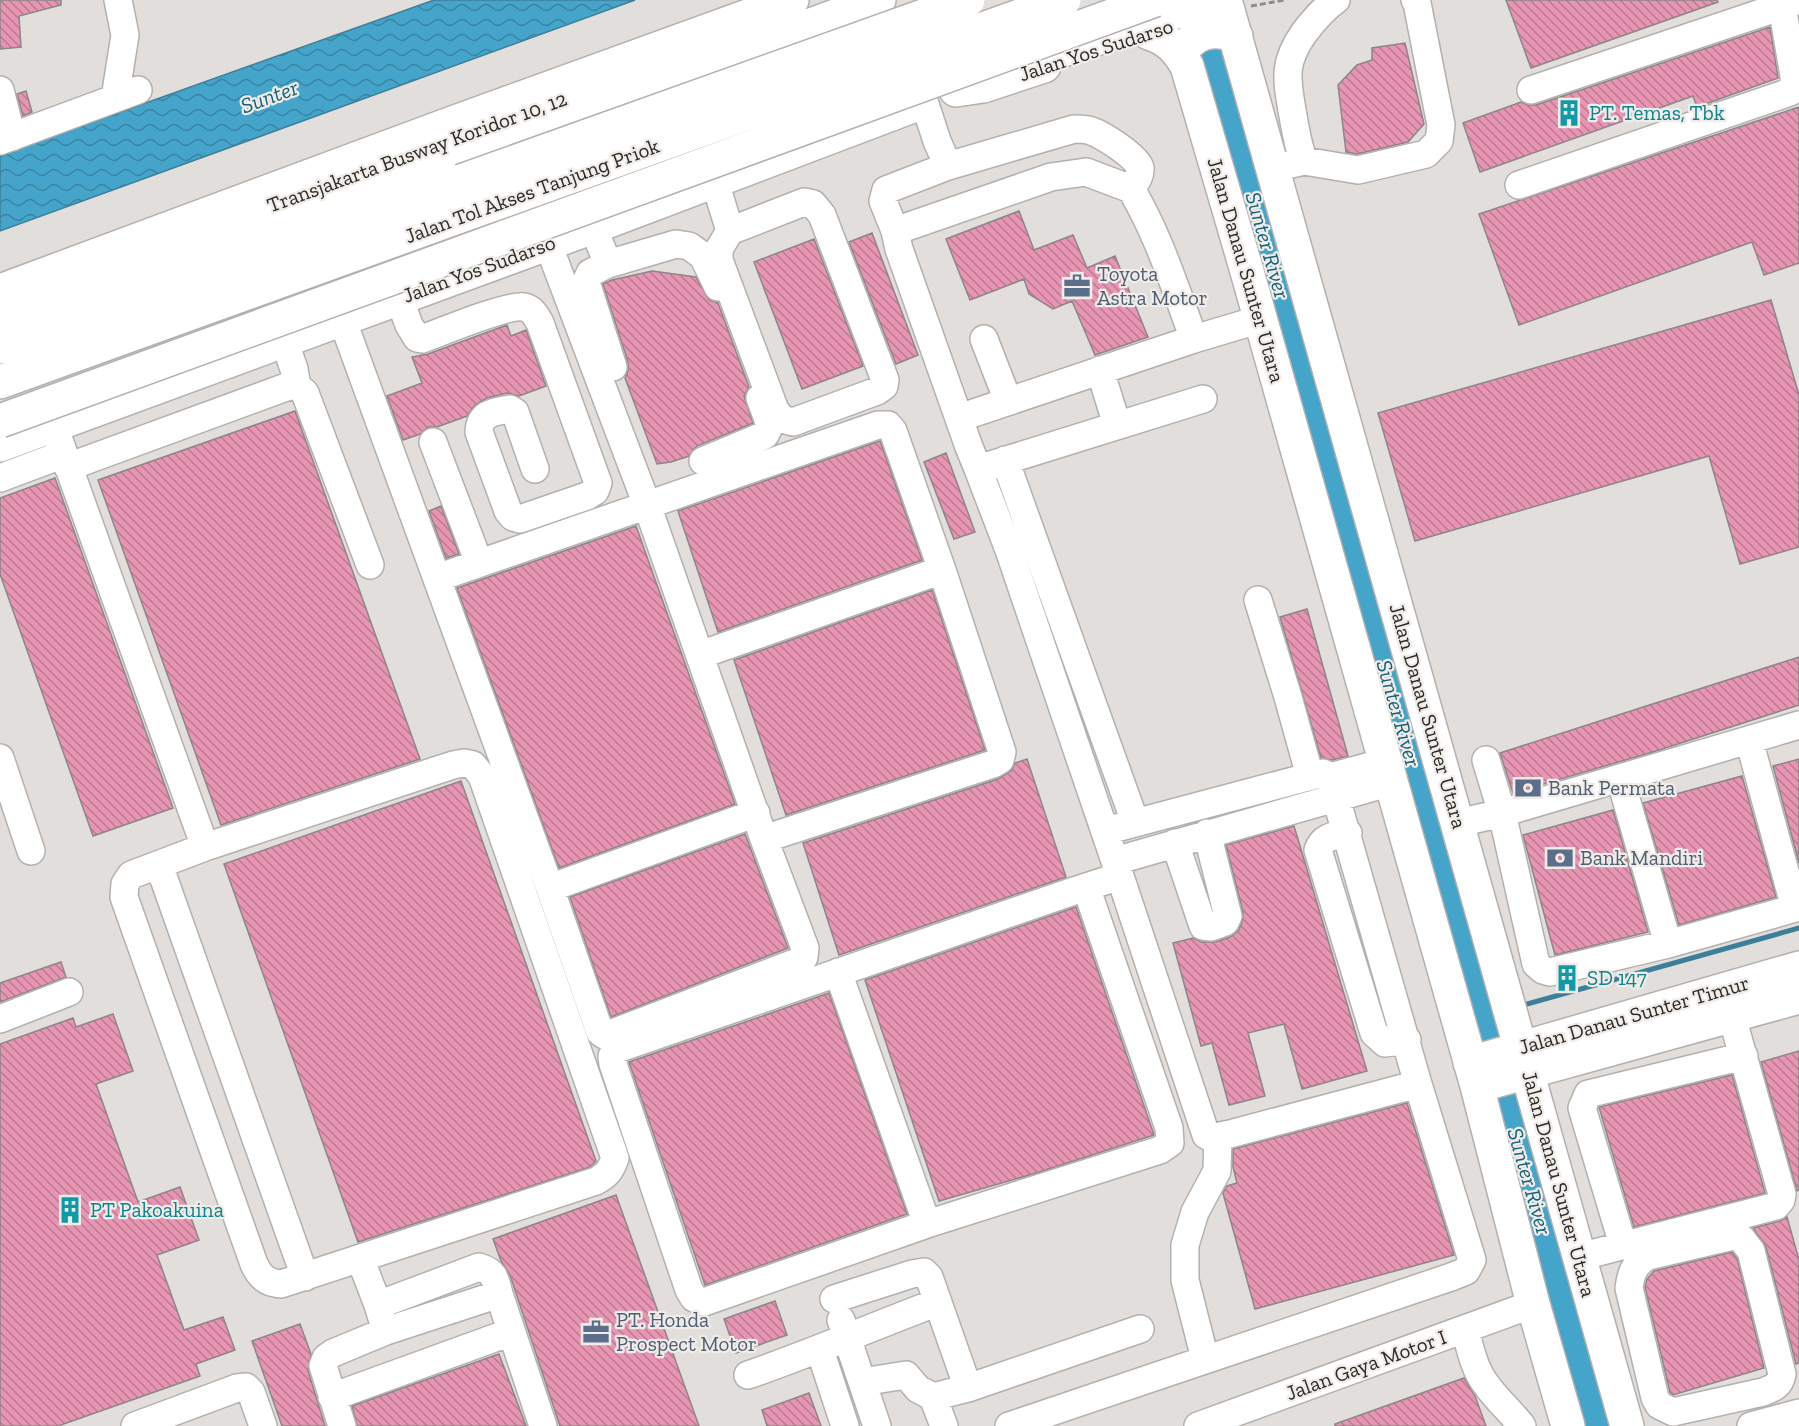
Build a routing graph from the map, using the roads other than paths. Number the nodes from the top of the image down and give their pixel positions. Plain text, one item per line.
1 (118, 0) edge
2 (792, 0) edge
3 (834, 0) edge
4 (879, 0) edge
5 (892, 0) edge
6 (968, 0) edge
7 (1005, 0) edge
8 (1064, 0) edge
9 (1155, 0) edge
10 (1336, 0) edge
11 (1415, 0) edge
12 (1787, 2) edge
13 (1213, 17) edge
14 (1077, 46) junction
15 (0, 90) edge
16 (956, 90) junction
17 (1531, 90) dead end
18 (909, 107) junction
19 (6, 139) edge
20 (1289, 165) junction
21 (948, 166) junction
22 (715, 182) junction
23 (1519, 185) dead end
24 (1131, 189) junction
25 (593, 227) junction
26 (730, 231) junction
27 (895, 231) junction
28 (548, 244) junction
29 (608, 264) junction
30 (0, 291) edge
31 (399, 298) junction
32 (0, 304) edge
33 (342, 319) junction
34 (1261, 319) junction
35 (0, 322) edge
36 (984, 339) dead end
37 (1194, 339) junction
38 (284, 340) junction
39 (0, 347) edge
40 (1100, 370) junction
41 (0, 382) edge
42 (297, 386) junction
43 (1203, 399) dead end
44 (1008, 401) junction
45 (627, 412) dead end
46 (959, 418) junction
47 (0, 421) edge
48 (1117, 425) junction
49 (433, 442) dead end
50 (0, 445) edge
51 (62, 449) junction
52 (703, 460) dead end
53 (1005, 460) junction
54 (535, 469) dead end
55 (978, 469) junction
56 (0, 478) edge
57 (647, 505) junction
58 (479, 563) junction
59 (370, 565) dead end
60 (942, 570) junction
61 (437, 578) junction
62 (1258, 600) dead end
63 (700, 655) junction
64 (1799, 725) edge
65 (1749, 740) junction
66 (0, 758) edge
67 (1486, 760) dead end
68 (1388, 772) junction
69 (1620, 778) junction
70 (1325, 783) junction
71 (756, 813) junction
72 (1502, 813) junction
73 (1135, 822) junction
74 (1458, 823) junction
75 (1105, 831) junction
76 (1207, 833) junction
77 (764, 839) junction
78 (1174, 843) junction
79 (205, 848) junction
80 (31, 852) dead end
81 (159, 865) junction
82 (1118, 868) junction
83 (1086, 887) junction
84 (550, 888) junction
85 (1797, 908) edge
86 (1668, 944) junction
87 (1799, 968) edge
88 (838, 972) junction
89 (69, 992) dead end
90 (1799, 997) edge
91 (1732, 1017) junction
92 (0, 1019) edge
93 (1744, 1056) junction
94 (1499, 1068) junction
95 (1418, 1084) junction
96 (1218, 1137) junction
97 (927, 1224) junction
98 (1623, 1245) junction
99 (1579, 1257) junction
100 (360, 1258) junction
101 (821, 1262) junction
102 (305, 1277) junction
103 (1629, 1288) junction
104 (499, 1294) junction
105 (1591, 1298) junction
106 (834, 1299) junction
107 (938, 1302) junction
108 (1533, 1304) junction
109 (378, 1305) junction
110 (1140, 1329) dead end
111 (1465, 1329) junction
112 (386, 1330) junction
113 (511, 1332) junction
114 (846, 1336) junction
115 (820, 1350) junction
116 (1205, 1359) junction
117 (748, 1375) dead end
118 (862, 1382) junction
119 (968, 1388) junction
120 (1763, 1392) junction
121 (332, 1397) junction
122 (933, 1397) junction
123 (1799, 1413) edge
124 (1229, 1421) edge
125 (1761, 1423) edge
126 (135, 1426) edge
127 (263, 1426) edge
128 (342, 1426) edge
129 (543, 1426) edge
130 (845, 1426) edge
131 (877, 1426) edge
132 (944, 1426) edge
133 (1009, 1426) edge
134 (1198, 1426) edge
135 (1522, 1426) edge
136 (1568, 1426) edge
137 (1627, 1426) edge

1 - 19 street
2 - 30 main road
3 - 32 street, Transjakarta Busway Koridor 10, 12
4 - 35 main road
5 - 18 main road
6 - 39 main road, Jalan Tol Akses Tanjung Priok, bridge
7 - 14 main road
8 - 41 main road, Jalan Tol Akses Tanjung Priok, bridge
9 - 47 main road, bridge
10 - 20 street
11 - 20 street
12 - 17 street
12 - 23 street
13 - 14 main road, Jalan Yos Sudarso
13 - 16 main road, Jalan Yos Sudarso
13 - 20 main road, Jalan Danau Sunter Utara
13 - 34 main road, Jalan Danau Sunter Utara
14 - 16 main road, Jalan Yos Sudarso
15 - 19 street
16 - 18 main road, Jalan Yos Sudarso
18 - 21 street
18 - 22 main road, Jalan Yos Sudarso
20 - 74 main road, Jalan Danau Sunter Utara
21 - 24 street
21 - 27 street
22 - 25 main road, Jalan Yos Sudarso
22 - 26 street
24 - 27 street
24 - 37 street
25 - 28 main road, Jalan Yos Sudarso
25 - 29 street
26 - 26 street
27 - 46 street
28 - 31 main road, Jalan Yos Sudarso
28 - 57 street
29 - 45 street
29 - 52 street
31 - 33 main road, Jalan Yos Sudarso
31 - 54 street
33 - 38 main road, Jalan Yos Sudarso
33 - 61 street
34 - 37 street
34 - 68 main road, Jalan Danau Sunter Utara
36 - 44 street
37 - 40 street
38 - 42 street
38 - 51 main road, Jalan Yos Sudarso
40 - 44 street
40 - 48 street
42 - 51 street
42 - 59 street
43 - 48 street
44 - 46 street
46 - 55 street
48 - 53 street
49 - 58 street
50 - 51 main road, Jalan Yos Sudarso
51 - 56 street
51 - 79 street
53 - 55 street
53 - 73 street
55 - 75 street
57 - 58 street
57 - 60 street
57 - 63 street
58 - 61 street
60 - 63 street
60 - 77 street
61 - 84 street
62 - 70 street
63 - 71 street
64 - 65 street
65 - 69 street
65 - 85 street
66 - 80 street
67 - 72 street
68 - 70 street
68 - 94 main road, Jalan Danau Sunter Utara
69 - 72 street
69 - 86 street
70 - 73 street
70 - 76 street
70 - 95 street
71 - 77 street
71 - 84 street
72 - 74 street
72 - 86 street
73 - 75 street
74 - 94 main road, Jalan Danau Sunter Utara
75 - 82 street
76 - 78 street
76 - 78 street
77 - 84 street
78 - 82 street
79 - 81 street
79 - 100 street
81 - 102 street
81 - 102 street
82 - 83 street
82 - 96 street
83 - 88 street
83 - 97 street
85 - 86 street
87 - 94 main road, Jalan Danau Sunter Timur
88 - 97 street
88 - 101 street
89 - 92 street
90 - 91 main road, Jalan Danau Sunter Timur
91 - 93 street
91 - 94 main road, Jalan Danau Sunter Timur
93 - 98 street
93 - 98 street
94 - 99 main road, Jalan Danau Sunter Utara
94 - 108 main road, Jalan Danau Sunter Utara
95 - 96 street
95 - 116 street
96 - 116 street
97 - 101 street
98 - 99 street
99 - 105 main road, Jalan Danau Sunter Utara
100 - 102 street
100 - 109 street
101 - 106 street
103 - 105 street
103 - 120 street
103 - 120 street
104 - 109 street
104 - 112 street
104 - 113 street
105 - 137 main road, Jalan Danau Sunter Utara
106 - 107 street
106 - 114 street
107 - 114 street
107 - 119 street
108 - 111 street, Jalan Gaya Motor I
108 - 136 main road, Jalan Danau Sunter Utara
109 - 112 street
110 - 119 street
111 - 124 street, Jalan Gaya Motor I
111 - 135 street
112 - 121 street
113 - 121 street
113 - 129 street
114 - 115 street
114 - 118 street
115 - 117 street
115 - 130 street
116 - 133 street
118 - 122 street
118 - 131 street
119 - 122 street
120 - 125 street
121 - 128 street
122 - 132 street
123 - 125 street
124 - 134 street, Jalan Gaya Motor I
126 - 127 street

